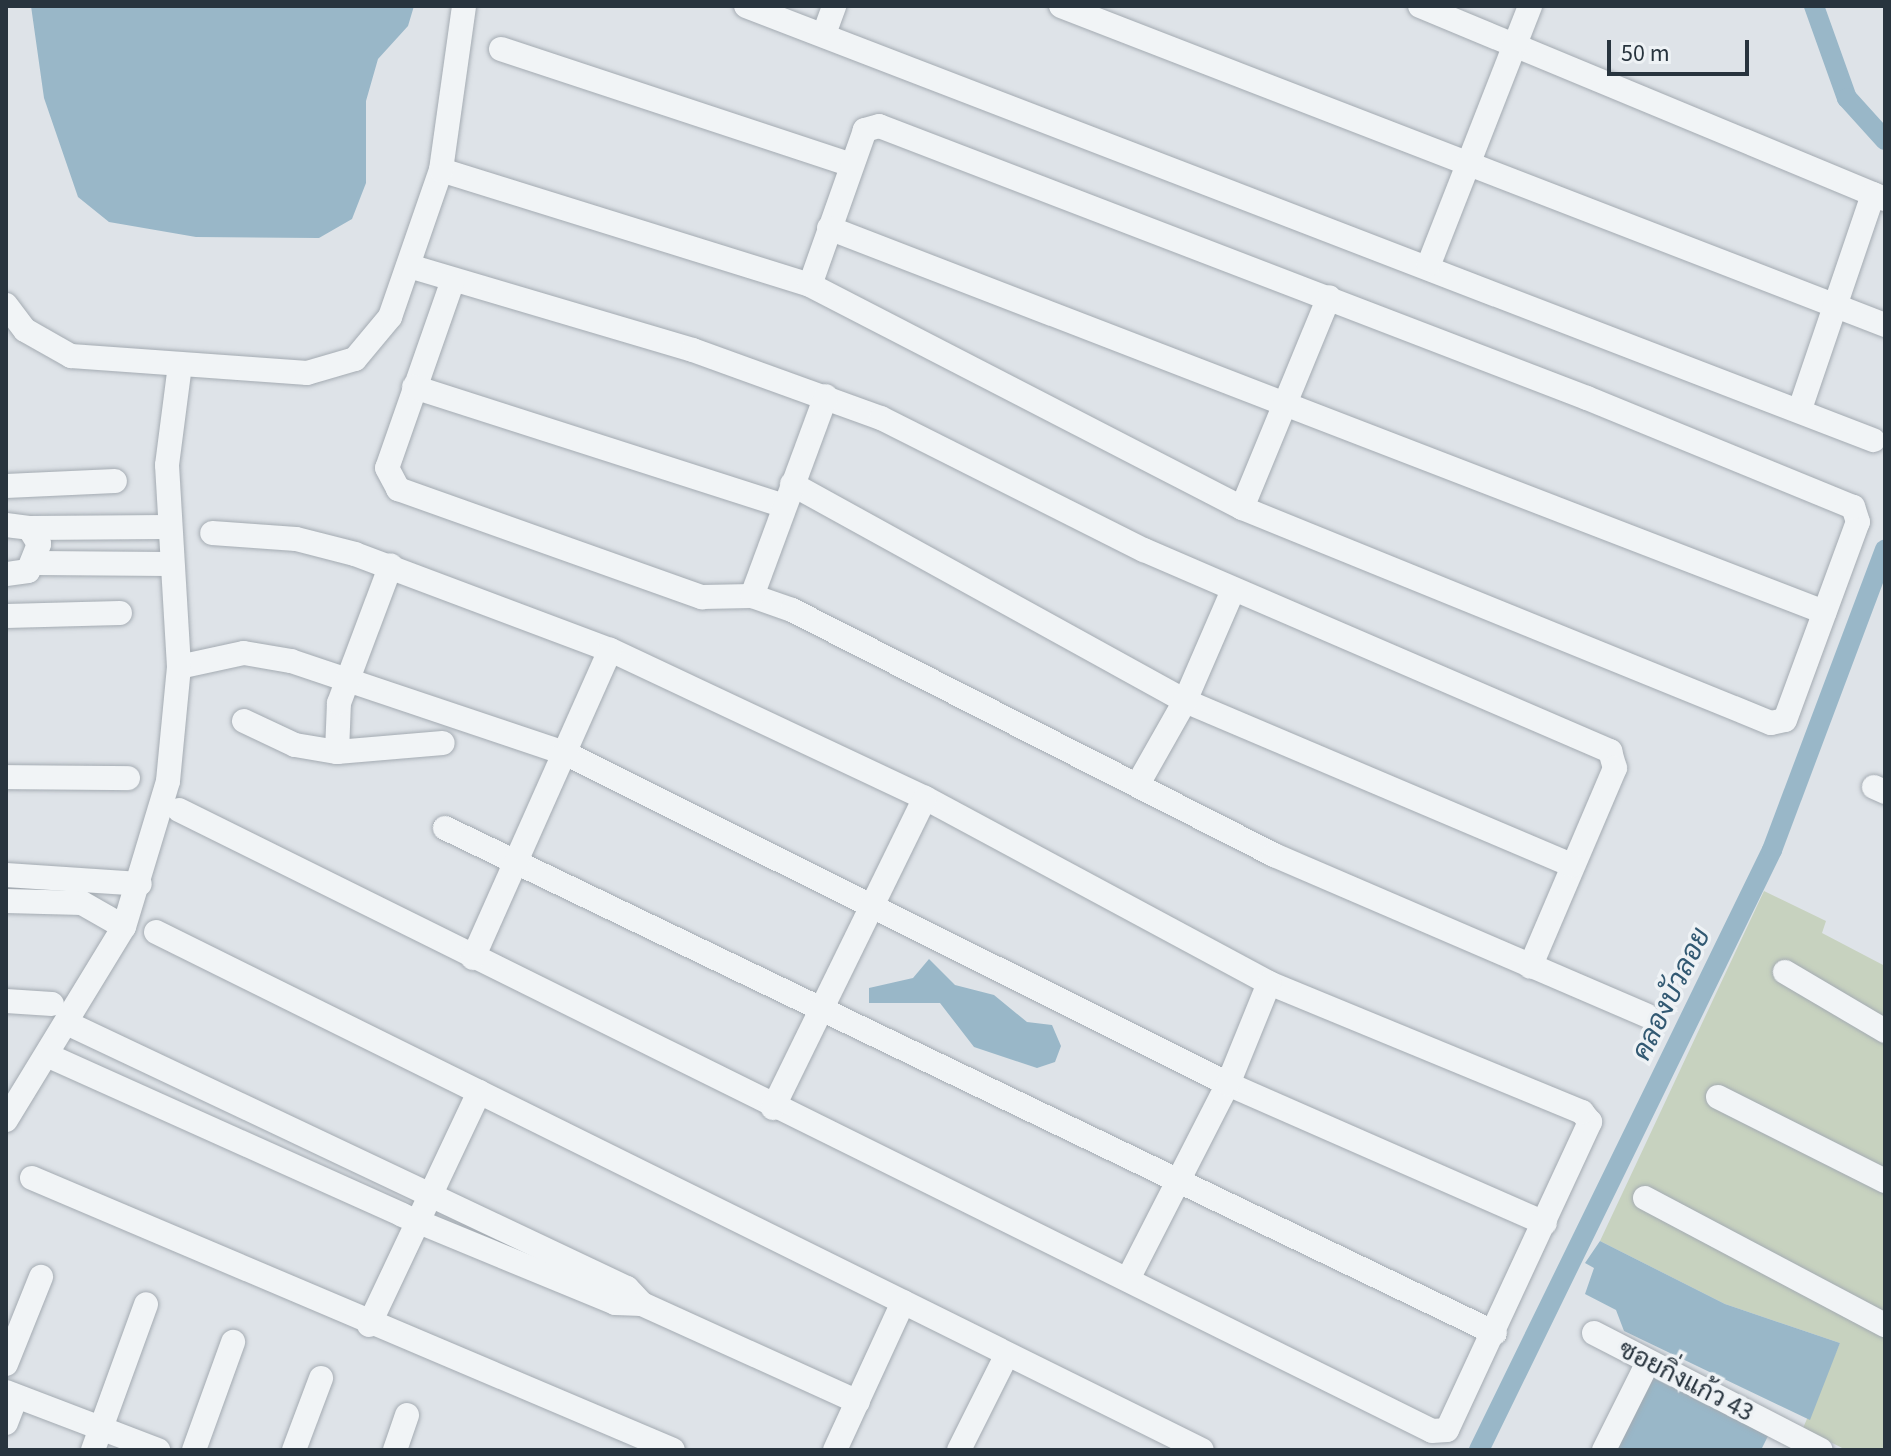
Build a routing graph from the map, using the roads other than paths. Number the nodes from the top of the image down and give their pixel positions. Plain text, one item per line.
1 (464, 6) edge
2 (746, 6) edge
3 (834, 6) edge
4 (1061, 6) edge
5 (1420, 6) edge
6 (1530, 6) edge
7 (824, 34) junction
8 (1515, 45) junction
9 (501, 49) dead end
10 (1469, 159) junction
11 (851, 165) junction
12 (441, 170) junction
13 (1879, 196) edge
14 (829, 228) junction
15 (1429, 264) junction
16 (409, 266) junction
17 (453, 280) junction
18 (810, 285) junction
19 (1329, 297) junction
20 (6, 305) edge
21 (1837, 305) junction
22 (1885, 325) edge
23 (180, 365) junction
24 (414, 387) junction
25 (826, 396) junction
26 (1285, 400) junction
27 (1800, 409) junction
28 (1873, 440) dead end
29 (115, 481) dead end
30 (10, 486) edge
31 (788, 495) junction
32 (1242, 508) junction
33 (15, 525) edge
34 (167, 527) junction
35 (212, 533) dead end
36 (168, 564) junction
37 (391, 565) junction
38 (19, 571) edge
39 (1233, 590) junction
40 (752, 596) junction
41 (1824, 612) junction
42 (120, 613) dead end
43 (12, 616) edge
44 (610, 650) junction
45 (179, 667) junction
46 (347, 675) junction
47 (1185, 701) junction
48 (244, 721) dead end
49 (443, 743) dead end
50 (337, 752) junction
51 (565, 753) junction
52 (6, 777) edge
53 (128, 778) dead end
54 (1138, 784) junction
55 (925, 798) junction
56 (179, 810) dead end
57 (445, 828) dead end
58 (516, 862) junction
59 (1572, 865) junction
60 (6, 875) edge
61 (140, 884) junction
62 (870, 900) junction
63 (6, 901) edge
64 (124, 927) junction
65 (156, 932) dead end
66 (473, 958) junction
67 (1530, 967) junction
68 (1785, 972) dead end
69 (1269, 983) junction
70 (6, 1001) edge
71 (818, 1010) junction
72 (60, 1014) junction
73 (1647, 1016) dead end
74 (1885, 1031) edge
75 (49, 1056) junction
76 (1228, 1084) junction
77 (479, 1092) junction
78 (1718, 1097) dead end
79 (773, 1108) junction
80 (6, 1120) edge
81 (32, 1178) dead end
82 (1177, 1181) junction
83 (1885, 1181) edge
84 (432, 1194) junction
85 (1645, 1198) dead end
86 (419, 1222) junction
87 (1545, 1223) junction
88 (41, 1277) dead end
89 (1128, 1279) junction
90 (903, 1302) junction
91 (146, 1304) dead end
92 (642, 1304) junction
93 (369, 1325) junction
94 (1885, 1325) edge
95 (1495, 1333) junction
96 (1594, 1333) dead end
97 (233, 1342) dead end
98 (1007, 1354) junction
99 (1648, 1362) junction
100 (6, 1364) edge
101 (321, 1378) dead end
102 (10, 1396) edge
103 (858, 1402) junction
104 (407, 1415) dead end
105 (6, 1423) edge
106 (102, 1427) junction
107 (1809, 1447) edge
108 (93, 1450) edge
109 (158, 1450) edge
110 (194, 1450) edge
111 (294, 1450) edge
112 (395, 1450) edge
113 (673, 1450) edge
114 (835, 1450) edge
115 (959, 1450) edge
116 (1202, 1450) edge
117 (1604, 1450) edge

1 - 12 street
2 - 7 street
3 - 7 street
4 - 10 street
5 - 8 street
6 - 8 street
7 - 15 street
8 - 10 street
8 - 13 street
9 - 11 street
10 - 15 street
10 - 21 street
11 - 14 street
11 - 19 street
12 - 16 street
12 - 18 street
13 - 21 street
14 - 18 street
14 - 26 street
15 - 27 street
16 - 17 street
16 - 23 street
17 - 24 street
17 - 25 street
18 - 32 street
19 - 26 street
19 - 41 street
20 - 23 street
21 - 22 street
21 - 27 street
23 - 34 street
24 - 31 street
24 - 40 street
25 - 31 street
25 - 39 street
26 - 32 street
26 - 41 street
27 - 28 street
29 - 30 street
30 - 33 street
31 - 40 street
31 - 47 street
32 - 41 street
33 - 34 street
33 - 38 street
34 - 36 street
35 - 37 street
36 - 38 street
36 - 45 street
37 - 44 street
37 - 46 street
38 - 43 street
39 - 47 street
39 - 59 street
40 - 54 street
42 - 43 street
44 - 51 street
44 - 55 street
45 - 46 street
45 - 61 street
46 - 50 street
46 - 51 street
47 - 54 street
47 - 59 street
48 - 50 street
49 - 50 street
51 - 58 street
51 - 62 street
52 - 53 street
54 - 67 street
55 - 62 street
55 - 69 street
56 - 66 street
57 - 58 street
58 - 66 street
58 - 71 street
59 - 67 street
60 - 61 street
61 - 64 street
62 - 71 street
62 - 76 street
63 - 64 street
64 - 72 street
65 - 77 street
66 - 79 street
67 - 73 street
68 - 74 street
69 - 76 street
69 - 87 street
70 - 72 street
71 - 79 street
71 - 82 street
72 - 75 street
72 - 84 street
75 - 80 street
75 - 86 street
76 - 82 street
76 - 87 street
77 - 84 street
77 - 90 street
78 - 83 street
79 - 89 street
81 - 93 street
82 - 89 street
82 - 95 street
84 - 86 street
84 - 92 street
85 - 94 street
86 - 92 street
86 - 93 street
87 - 95 street
88 - 100 street
89 - 95 street
90 - 98 street
90 - 103 street
91 - 106 street
92 - 103 street
93 - 113 street
96 - 99 street, ซอยกิ่งแก้ว 43
97 - 110 street
98 - 115 street
98 - 116 street
99 - 107 street, ซอยกิ่งแก้ว 43
99 - 117 street
101 - 111 street
102 - 105 street
102 - 106 street
103 - 114 street
104 - 112 street
106 - 108 street
106 - 109 street

